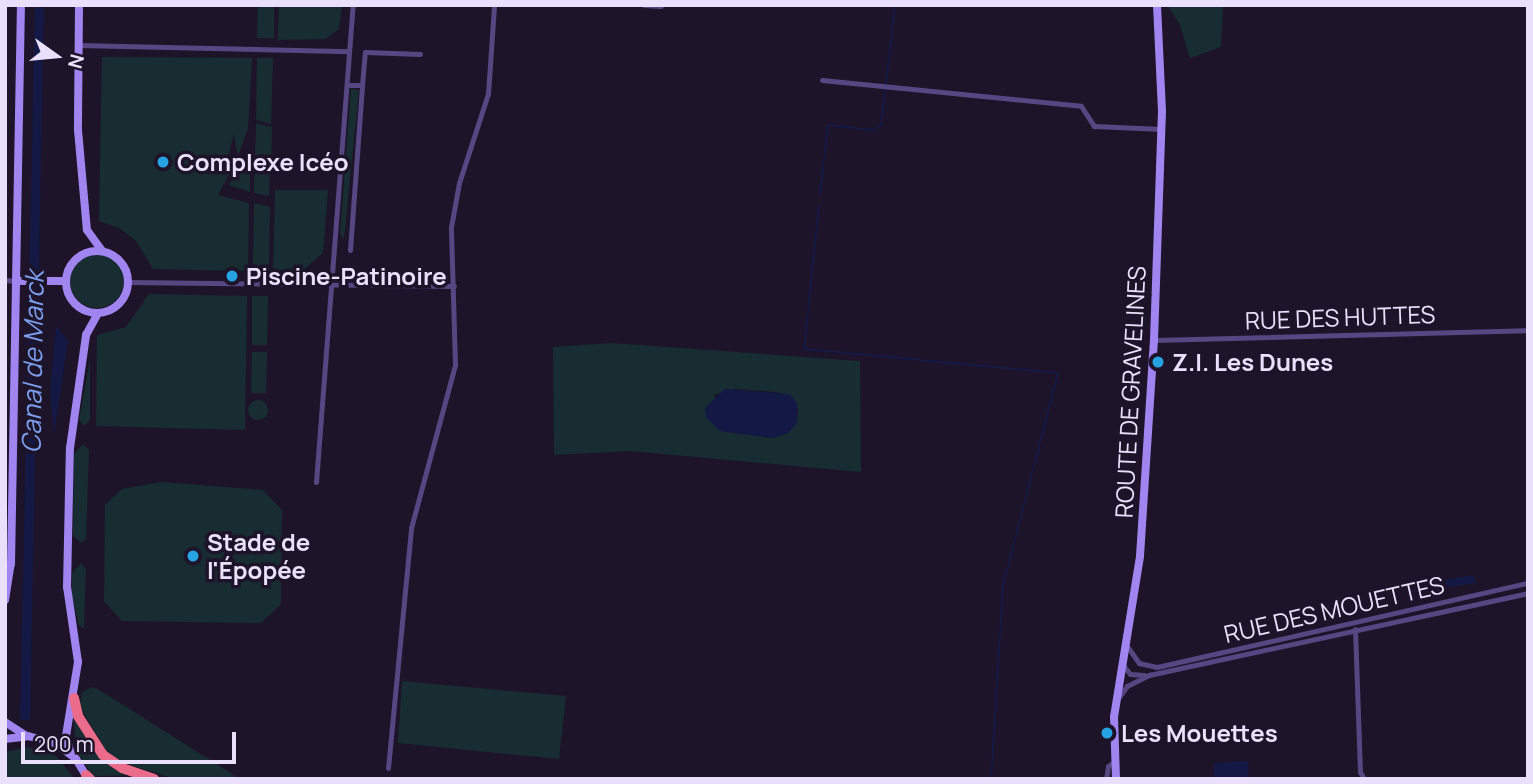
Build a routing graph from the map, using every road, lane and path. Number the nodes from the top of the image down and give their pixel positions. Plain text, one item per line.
1 (21, 5) edge
2 (79, 5) edge
3 (353, 5) edge
4 (495, 5) edge
5 (644, 5) edge
6 (1157, 5) edge
7 (661, 6) edge
8 (78, 46) junction
9 (349, 51) junction
10 (420, 54) dead end
11 (822, 80) dead end
12 (347, 85) junction
13 (362, 85) junction
14 (1162, 129) junction
15 (335, 243) junction
16 (351, 243) junction
17 (350, 250) dead end
18 (102, 251) junction
19 (5, 281) edge
20 (16, 281) junction
21 (66, 281) junction
22 (128, 282) junction
23 (331, 284) junction
24 (454, 285) junction
25 (98, 313) junction
26 (1528, 330) edge
27 (1154, 340) junction
28 (316, 482) dead end
29 (1528, 583) edge
30 (1528, 593) edge
31 (5, 600) edge
32 (1354, 623) junction
33 (1356, 631) junction
34 (1126, 638) junction
35 (1122, 659) junction
36 (1147, 667) junction
37 (1127, 672) junction
38 (1149, 675) junction
39 (1118, 681) junction
40 (74, 698) junction
41 (1116, 703) junction
42 (5, 722) edge
43 (28, 736) junction
44 (5, 738) edge
45 (71, 754) junction
46 (1114, 762) junction
47 (387, 768) dead end
48 (88, 778) edge
49 (154, 779) edge
50 (1106, 779) edge
51 (1116, 779) edge
52 (1364, 779) edge

1 - 20 street
2 - 8 street
3 - 9 street
4 - 24 street
5 - 7 street
6 - 14 street, ROUTE DE GRAVELINES
8 - 9 street
8 - 18 street
9 - 12 street
10 - 13 street
11 - 14 street
12 - 13 street
12 - 15 street
13 - 16 street
14 - 27 street, ROUTE DE GRAVELINES
15 - 16 street
15 - 23 street
16 - 17 street
18 - 21 street
18 - 22 street
19 - 20 street
20 - 21 street
20 - 31 street
21 - 25 street
22 - 23 street
22 - 25 street
23 - 24 street
23 - 28 street
24 - 47 street
25 - 40 street
26 - 27 street, RUE DES HUTTES
27 - 34 street, ROUTE DE GRAVELINES
29 - 32 street, RUE DES MOUETTES
30 - 33 street, RUE DES MOUETTES
32 - 33 street
32 - 36 street, RUE DES MOUETTES
33 - 38 street, RUE DES MOUETTES
33 - 52 street
34 - 35 street, ROUTE DE GRAVELINES
34 - 36 street
35 - 37 street
35 - 39 street, ROUTE DE GRAVELINES
36 - 37 street, RUE DES MOUETTES
37 - 38 street, RUE DES MOUETTES
37 - 39 street
38 - 41 street, RUE DES MOUETTES
39 - 41 street, ROUTE DE GRAVELINES
40 - 45 street
40 - 49 highway
41 - 46 street, ROUTE DE GRAVELINES
42 - 43 street
43 - 44 street
43 - 45 street
45 - 48 street
46 - 50 street
46 - 51 street, ROUTE DE GRAVELINES

